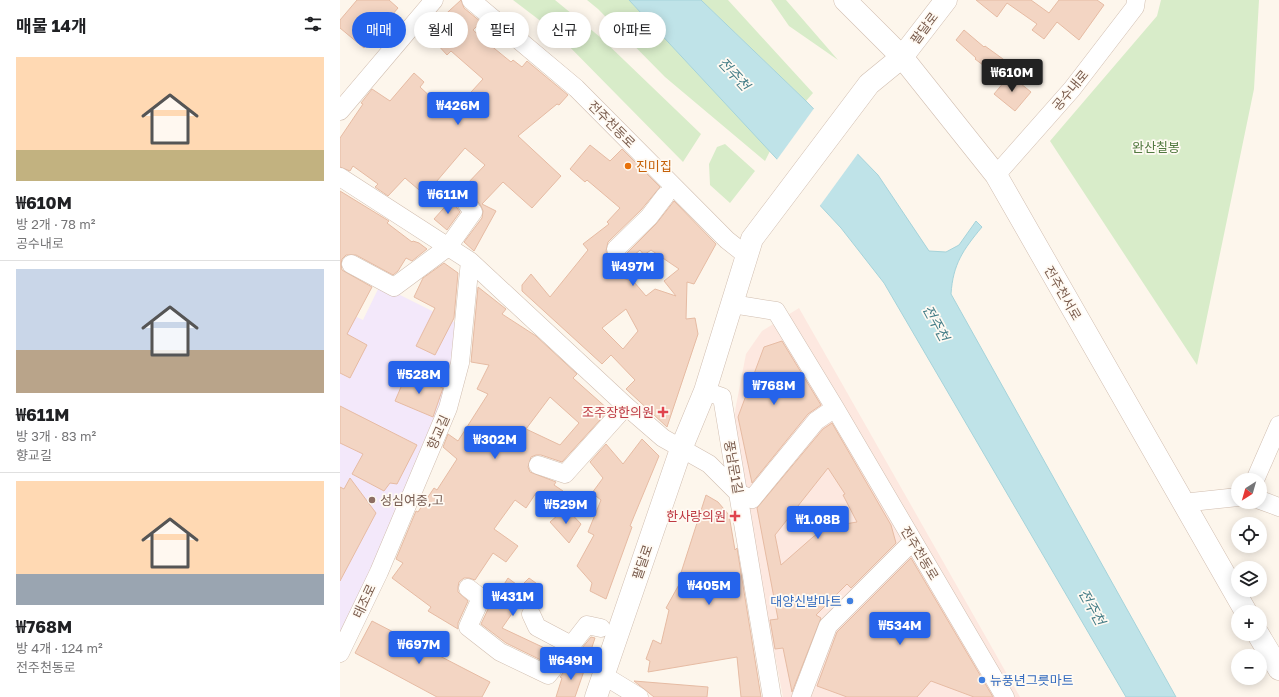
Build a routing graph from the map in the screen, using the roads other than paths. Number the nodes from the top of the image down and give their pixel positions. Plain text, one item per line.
1 (434, 0) edge
2 (471, 0) edge
3 (845, 0) edge
4 (946, 0) edge
5 (1136, 0) edge
6 (902, 57) junction
7 (340, 111) edge
8 (996, 175) junction
9 (340, 177) edge
10 (459, 193) dead end
11 (665, 196) dead end
12 (448, 247) junction
13 (749, 247) junction
14 (616, 249) dead end
15 (470, 261) junction
16 (351, 264) dead end
17 (732, 304) junction
18 (705, 391) junction
19 (626, 406) junction
20 (836, 408) junction
21 (1279, 425) edge
22 (681, 448) junction
23 (538, 465) dead end
24 (1258, 473) edge
25 (738, 493) junction
26 (1231, 498) edge
27 (1182, 503) junction
28 (1267, 503) edge
29 (1279, 507) edge
30 (912, 542) junction
31 (379, 572) joint
32 (468, 588) dead end
33 (1242, 605) edge
34 (531, 614) dead end
35 (601, 628) dead end
36 (1262, 641) edge
37 (571, 645) junction
38 (340, 653) edge
39 (1279, 669) edge
40 (603, 675) junction
41 (1000, 695) edge
42 (596, 697) edge
43 (639, 697) edge
44 (772, 697) edge
45 (801, 697) edge

1 - 7 street
2 - 13 street, 전주천동로
3 - 6 street, 전주천서로
4 - 6 street, 팔달로
5 - 8 street, 공수내로
6 - 8 street, 전주천서로
6 - 13 street, 팔달로
8 - 27 street, 전주천서로
9 - 12 street
10 - 12 street
11 - 14 street
12 - 15 street
12 - 16 street
13 - 17 street, 팔달로
15 - 19 street
15 - 31 street, 향교길
17 - 18 street, 팔달로
17 - 20 street, 전주천동로
18 - 22 street, 팔달로
18 - 25 street, 풍남문1길
19 - 22 street
19 - 23 street
20 - 25 street
20 - 30 street, 전주천동로
21 - 24 street
22 - 25 street
22 - 40 street, 팔달로
25 - 44 street, 풍남문1길
26 - 27 street
27 - 33 street, 전주천서로
28 - 29 street
30 - 41 street, 전주천동로
30 - 45 street
31 - 38 street, 태조로
32 - 37 street
34 - 37 street
35 - 37 street
36 - 39 street
40 - 42 street, 팔달로
40 - 43 street

